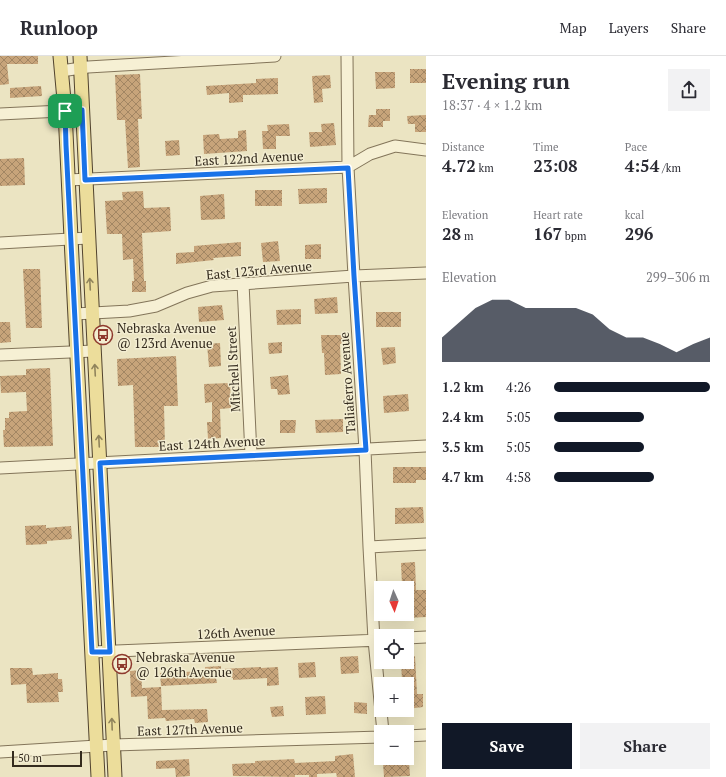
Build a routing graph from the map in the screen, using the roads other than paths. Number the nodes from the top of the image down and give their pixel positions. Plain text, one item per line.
1 (60, 56) edge
2 (275, 56) edge
3 (347, 56) edge
4 (80, 62) edge
5 (61, 71) junction
6 (82, 110) junction
7 (65, 111) junction
8 (0, 114) edge
9 (426, 150) edge
10 (348, 168) junction
11 (68, 180) junction
12 (85, 180) junction
13 (71, 238) junction
14 (88, 238) junction
15 (0, 242) edge
16 (426, 273) edge
17 (354, 276) junction
18 (244, 283) junction
19 (92, 312) junction
20 (75, 314) junction
21 (94, 350) junction
22 (77, 351) junction
23 (0, 355) edge
24 (426, 446) edge
25 (366, 450) junction
26 (251, 455) junction
27 (100, 463) junction
28 (83, 464) junction
29 (0, 468) edge
30 (426, 544) edge
31 (369, 548) junction
32 (377, 629) edge
33 (426, 637) edge
34 (414, 638) edge
35 (374, 640) edge
36 (92, 652) junction
37 (110, 652) junction
38 (380, 669) edge
39 (383, 725) edge
40 (426, 735) edge
41 (414, 736) edge
42 (374, 737) edge
43 (97, 746) junction
44 (113, 746) junction
45 (0, 752) edge
46 (98, 777) edge
47 (115, 777) edge

1 - 5 main road
2 - 4 street
3 - 10 street, Taliaferro Avenue
4 - 5 street
4 - 6 main road
5 - 7 main road
6 - 7 street
6 - 12 main road
7 - 8 street
7 - 11 main road
9 - 10 street, East 122nd Avenue
10 - 12 street, East 122nd Avenue
10 - 17 street, Taliaferro Avenue
11 - 12 street, East 122nd Avenue
11 - 13 main road
12 - 14 main road
13 - 14 street
13 - 15 street
13 - 20 main road
19 -> 14 main road
16 - 17 street, East 123rd Avenue
17 - 18 street, East 123rd Avenue
17 - 25 street, Taliaferro Avenue
18 - 19 street, East 123rd Avenue
18 - 26 street, Mitchell Street
19 - 20 street, East 123rd Avenue
19 - 21 main road
20 - 22 main road
21 - 22 street
27 -> 21 main road
22 - 23 street
22 - 28 main road
24 - 25 street, East 124th Avenue
25 - 26 street, East 124th Avenue
25 - 31 street, Taliaferro Avenue
26 - 27 street, East 124th Avenue
27 - 28 street, East 124th Avenue
27 - 37 main road
28 - 29 street, East 124th Avenue
28 - 36 main road
30 - 31 street
31 - 32 street, Taliaferro Avenue
33 - 34 street
35 - 37 street, 126th Avenue
36 - 37 street, 126th Avenue
36 - 43 main road
44 -> 37 main road
38 - 39 street, Taliaferro Avenue
40 - 41 street
42 - 44 street, East 127th Avenue
43 - 44 street, East 127th Avenue
43 - 45 street, East 127th Avenue
43 - 46 main road
44 - 47 main road

